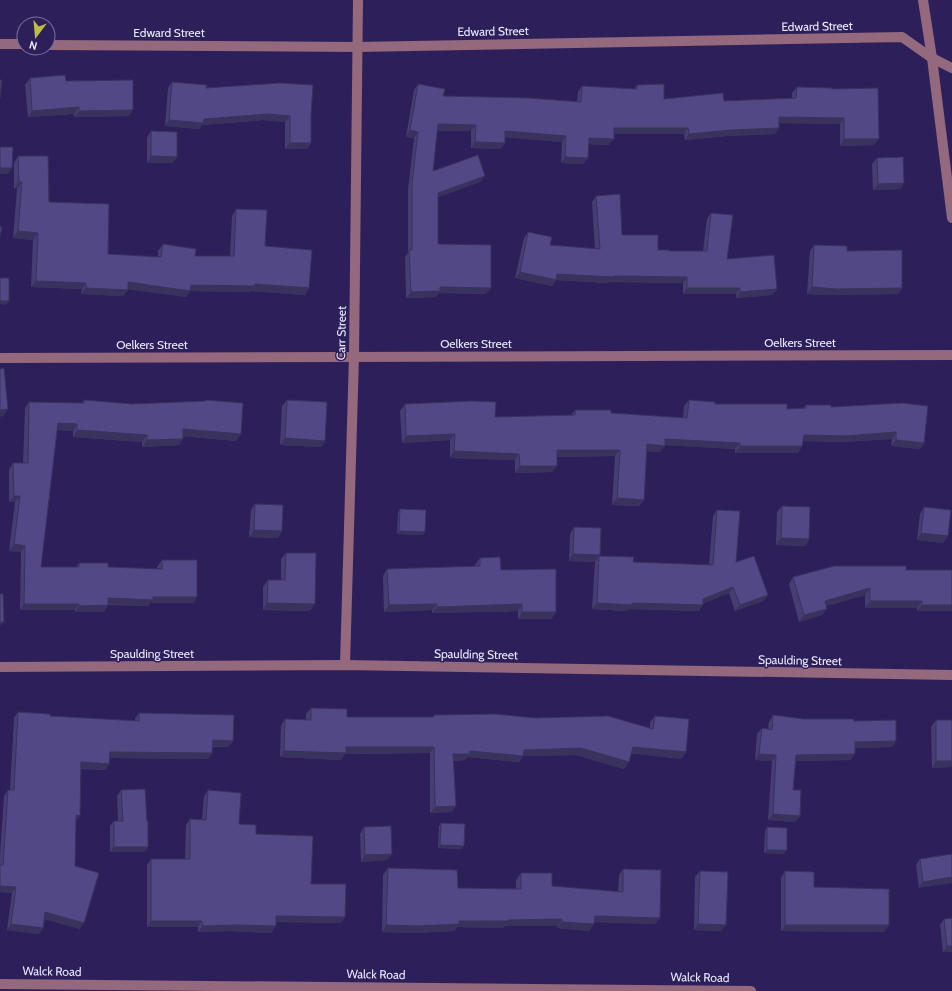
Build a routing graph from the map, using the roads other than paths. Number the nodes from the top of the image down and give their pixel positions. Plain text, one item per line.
1 (358, 0) edge
2 (923, 0) edge
3 (0, 44) edge
4 (16, 44) edge
5 (56, 45) edge
6 (357, 47) junction
7 (932, 58) junction
8 (952, 68) edge
9 (952, 218) edge
10 (952, 355) edge
11 (354, 356) junction
12 (0, 358) edge
13 (345, 665) junction
14 (0, 667) edge
15 (952, 675) edge
16 (0, 984) edge
17 (752, 991) edge

1 - 6 street, Carr Street
2 - 7 street
3 - 4 street
5 - 6 street, Edward Street
6 - 7 street, Edward Street
6 - 11 street, Carr Street
7 - 8 street, Edward Street
7 - 9 street
10 - 11 street, Oelkers Street
11 - 12 street, Oelkers Street
11 - 13 street, Carr Street
13 - 14 street, Spaulding Street
13 - 15 street, Spaulding Street
16 - 17 street, Walck Road

